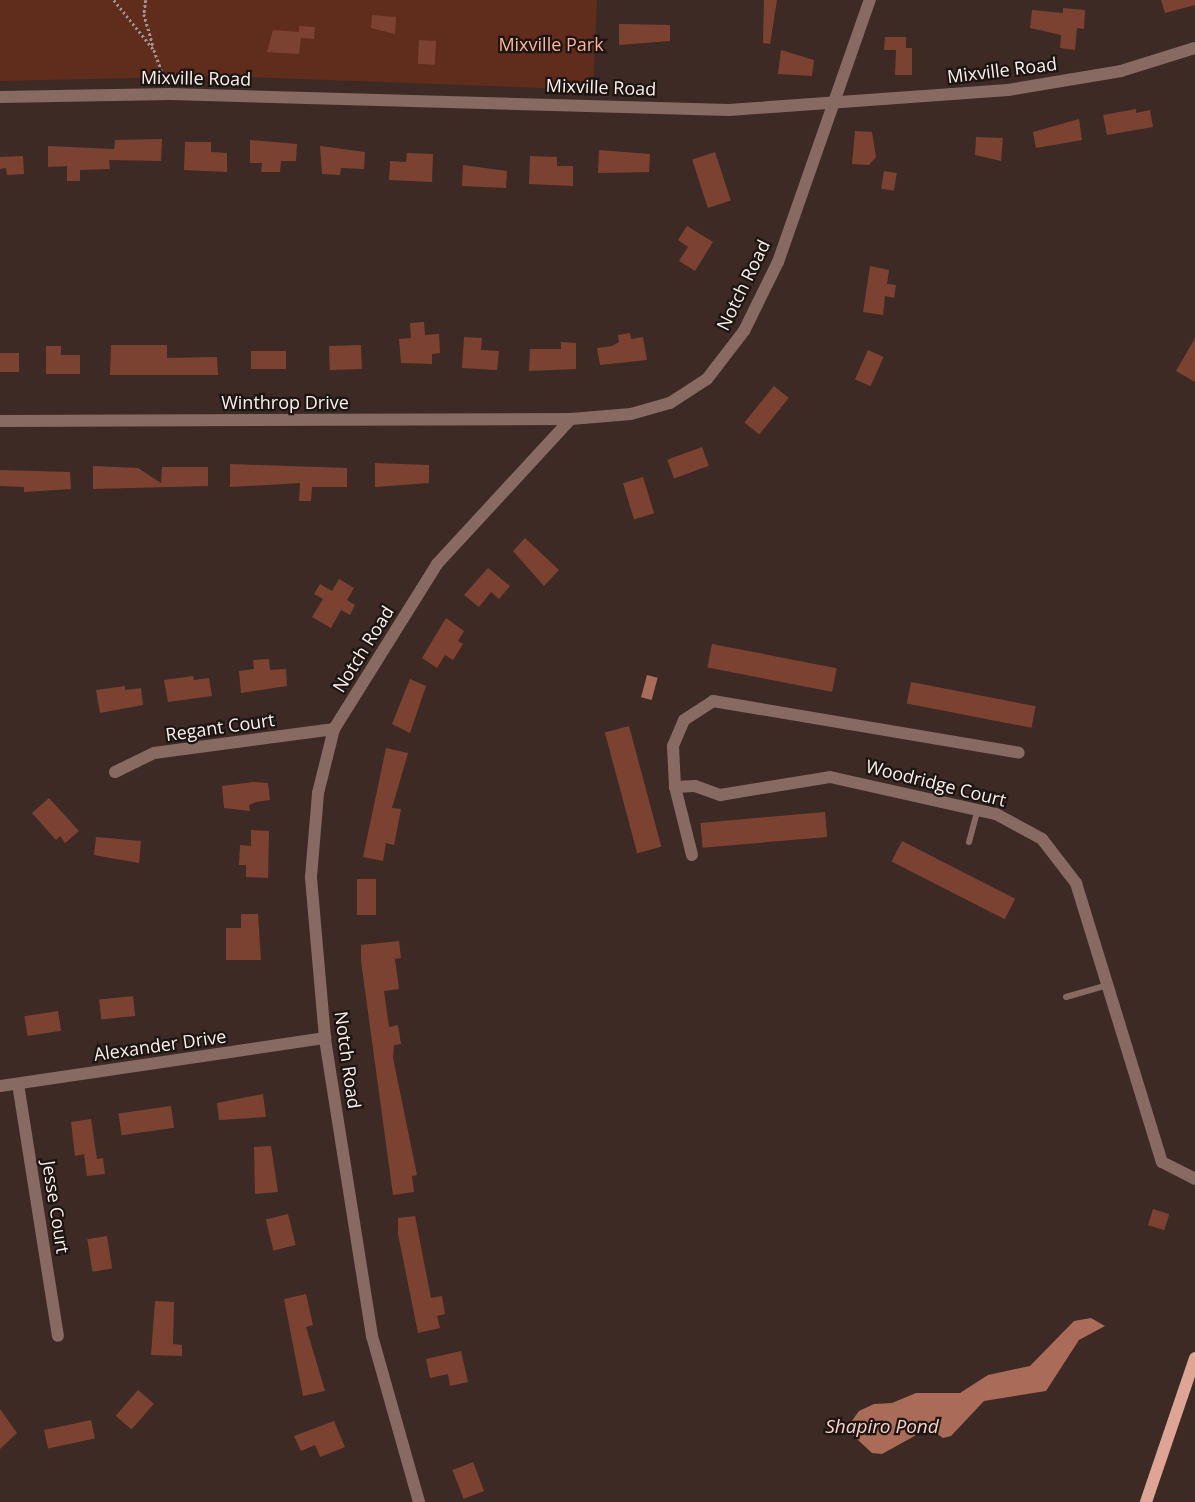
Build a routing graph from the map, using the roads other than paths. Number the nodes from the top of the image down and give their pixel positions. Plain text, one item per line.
1 (870, 0) edge
2 (1195, 48) edge
3 (0, 97) edge
4 (832, 102) junction
5 (571, 419) junction
6 (0, 421) edge
7 (334, 729) junction
8 (1020, 753) dead end
9 (115, 772) dead end
10 (675, 787) junction
11 (978, 809) junction
12 (969, 842) dead end
13 (692, 854) dead end
14 (1108, 984) junction
15 (1066, 997) dead end
16 (326, 1038) junction
17 (18, 1084) junction
18 (0, 1086) edge
19 (1195, 1178) edge
20 (58, 1336) dead end
21 (1195, 1358) edge
22 (1192, 1375) edge
23 (419, 1502) edge
24 (1146, 1502) edge

1 - 4 street, Notch Road
2 - 4 street, Mixville Road
3 - 4 street, Mixville Road
4 - 5 street, Notch Road
5 - 6 street, Winthrop Drive
5 - 7 street, Notch Road
7 - 9 street, Regant Court
7 - 16 street, Notch Road
8 - 10 street
10 - 11 street, Woodridge Court
10 - 13 street
11 - 12 lane
11 - 14 street, Woodridge Court
14 - 15 lane
14 - 19 street, Woodridge Court
16 - 17 street, Alexander Drive
16 - 23 street, Notch Road
17 - 18 street, Alexander Drive
17 - 20 street, Jesse Court
21 - 22 main road
22 - 24 main road

